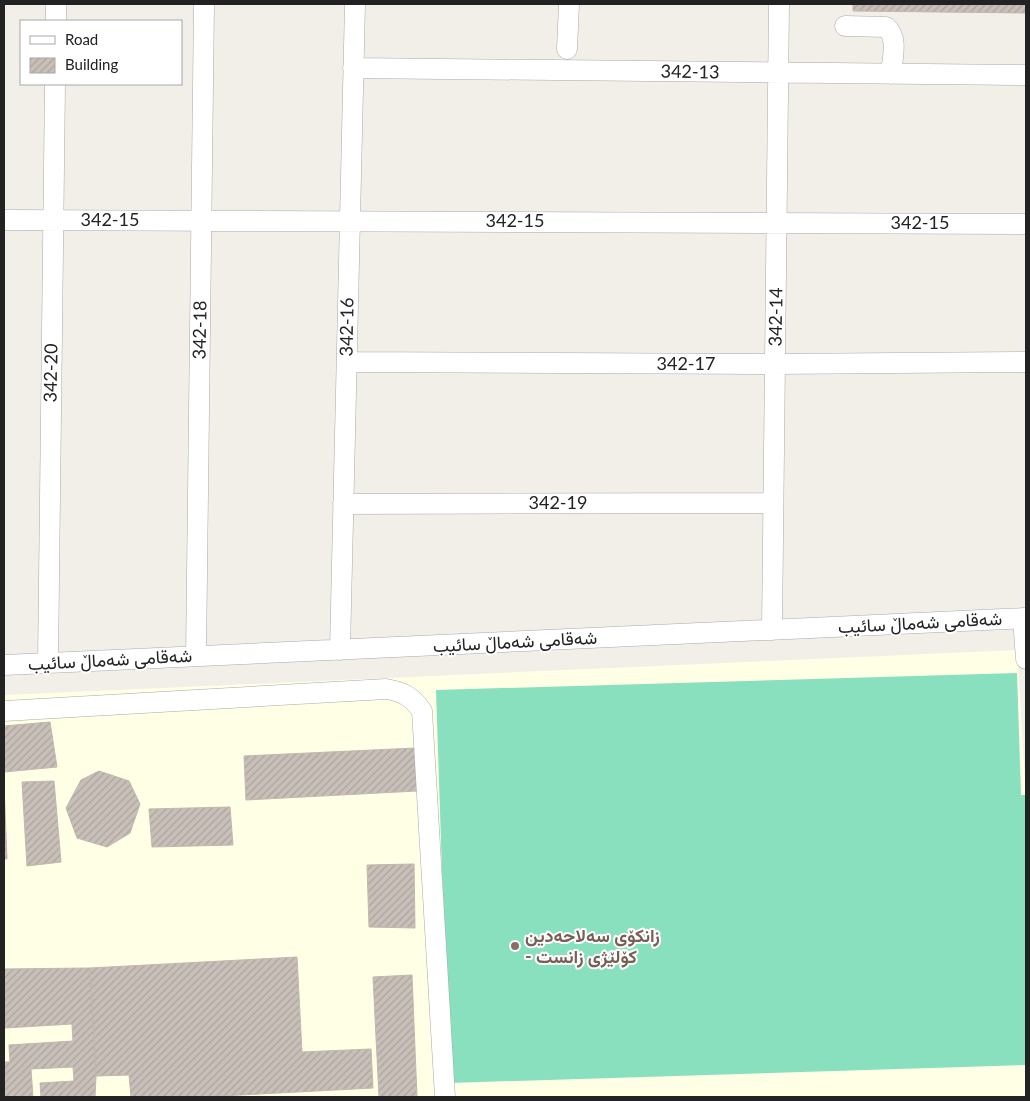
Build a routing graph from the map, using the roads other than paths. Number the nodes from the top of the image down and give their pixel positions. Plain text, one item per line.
1 (56, 4) edge
2 (204, 4) edge
3 (355, 4) edge
4 (568, 4) edge
5 (779, 4) edge
6 (56, 20) edge
7 (845, 26) dead end
8 (567, 49) dead end
9 (353, 68) junction
10 (778, 73) junction
11 (891, 74) junction
12 (1026, 75) edge
13 (55, 85) edge
14 (4, 220) edge
15 (53, 220) junction
16 (202, 220) junction
17 (350, 220) junction
18 (777, 222) junction
19 (1026, 224) edge
20 (347, 362) junction
21 (1026, 362) edge
22 (775, 364) junction
23 (773, 503) junction
24 (343, 504) junction
25 (1025, 618) edge
26 (772, 630) junction
27 (340, 650) junction
28 (196, 656) junction
29 (1026, 659) edge
30 (48, 663) junction
31 (4, 665) edge
32 (4, 711) edge
33 (445, 1097) edge

1 - 6 street
2 - 16 street, 342-18
3 - 9 street, 342-16
4 - 8 street
5 - 10 street, 342-14
7 - 11 street
9 - 10 street, 342-13
9 - 17 street, 342-16
10 - 11 street, 342-13
10 - 18 street, 342-14
11 - 12 street, 342-13
13 - 15 street, 342-20
14 - 15 street, 342-15
15 - 16 street, 342-15
15 - 30 street, 342-20
16 - 17 street, 342-15
16 - 28 street, 342-18
17 - 18 street, 342-15
17 - 20 street, 342-16
18 - 19 street, 342-15
18 - 22 street, 342-14
20 - 22 street, 342-17
20 - 24 street, 342-16
21 - 22 street, 342-17
22 - 23 street, 342-14
23 - 24 street, 342-19
23 - 26 street, 342-14
24 - 27 street, 342-16
25 - 26 street, شەقامی شەماڵ سائیب
25 - 29 street
26 - 27 street, شەقامی شەماڵ سائیب
27 - 28 street, شەقامی شەماڵ سائیب
28 - 30 street, شەقامی شەماڵ سائیب
30 - 31 street, شەقامی شەماڵ سائیب
32 - 33 street

